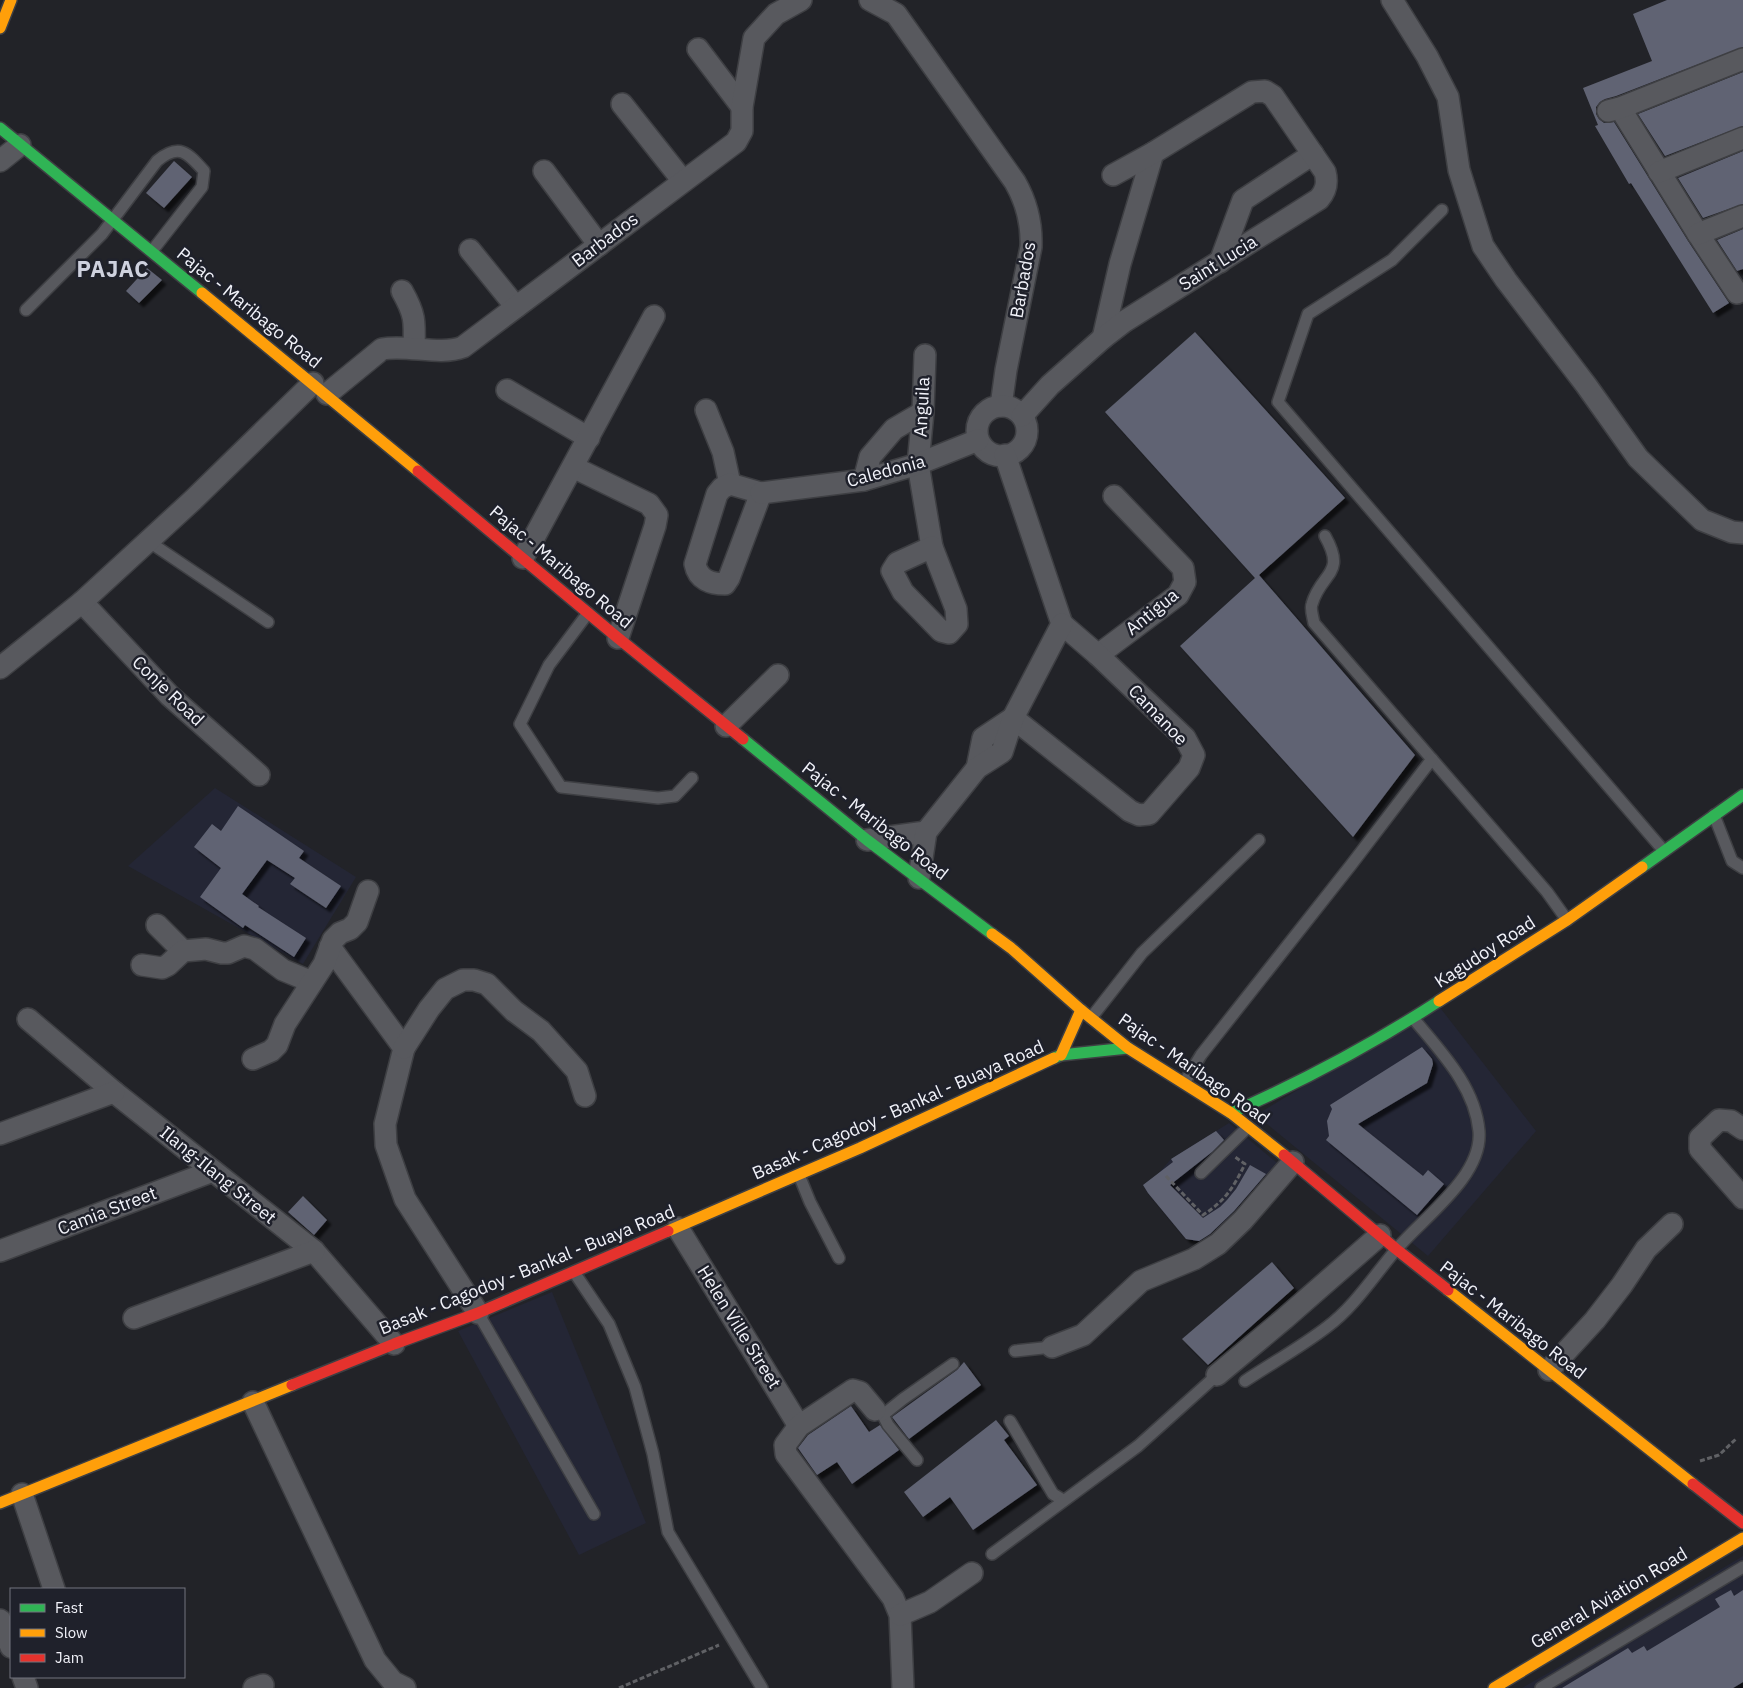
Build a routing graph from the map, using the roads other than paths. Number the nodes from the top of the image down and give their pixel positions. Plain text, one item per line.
1 (11, 0) edge
2 (801, 0) edge
3 (870, 0) edge
4 (1392, 0) edge
5 (893, 7) edge
6 (0, 28) edge
7 (698, 49) dead end
8 (1743, 59) edge
9 (622, 104) dead end
10 (742, 107) junction
11 (0, 128) edge
12 (1743, 138) edge
13 (20, 145) junction
14 (1152, 154) junction
15 (1313, 154) junction
16 (0, 161) edge
17 (544, 171) dead end
18 (1659, 172) junction
19 (1113, 175) dead end
20 (683, 182) junction
21 (1442, 210) dead end
22 (1743, 216) edge
23 (113, 219) junction
24 (1698, 234) junction
25 (599, 245) junction
26 (470, 250) dead end
27 (152, 251) junction
28 (1220, 262) junction
29 (1737, 285) edge
30 (402, 291) dead end
31 (516, 307) junction
32 (26, 310) dead end
33 (654, 316) dead end
34 (1103, 338) junction
35 (414, 347) junction
36 (925, 355) dead end
37 (320, 388) junction
38 (507, 390) dead end
39 (1001, 406) junction
40 (706, 410) dead end
41 (923, 412) junction
42 (1022, 416) junction
43 (589, 438) junction
44 (978, 440) junction
45 (1005, 455) junction
46 (918, 464) junction
47 (573, 467) junction
48 (864, 480) junction
49 (730, 484) junction
50 (761, 493) junction
51 (1114, 496) dead end
52 (1743, 532) edge
53 (1325, 536) dead end
54 (148, 541) junction
55 (932, 547) dead end
56 (523, 558) junction
57 (82, 602) junction
58 (588, 613) junction
59 (268, 622) dead end
60 (1062, 624) junction
61 (618, 638) junction
62 (1098, 654) junction
63 (0, 668) edge
64 (778, 675) dead end
65 (1013, 718) junction
66 (726, 726) junction
67 (1432, 759) junction
68 (259, 775) dead end
69 (692, 778) dead end
70 (1743, 795) edge
71 (1714, 815) junction
72 (926, 832) junction
73 (867, 840) junction
74 (1259, 840) dead end
75 (1664, 851) junction
76 (1743, 868) edge
77 (919, 878) junction
78 (368, 892) dead end
79 (1567, 920) junction
80 (157, 925) dead end
81 (330, 947) junction
82 (183, 951) junction
83 (142, 965) dead end
84 (312, 982) junction
85 (1081, 1010) junction
86 (1092, 1018) junction
87 (1413, 1018) junction
88 (28, 1019) dead end
89 (404, 1048) junction
90 (1128, 1048) junction
91 (1061, 1055) junction
92 (253, 1059) dead end
93 (1184, 1083) junction
94 (114, 1092) junction
95 (585, 1096) dead end
96 (1230, 1113) junction
97 (1248, 1127) junction
98 (1743, 1129) edge
99 (0, 1134) edge
100 (1293, 1162) junction
101 (213, 1171) junction
102 (1201, 1173) dead end
103 (799, 1174) junction
104 (1743, 1198) edge
105 (1672, 1224) dead end
106 (678, 1228) junction
107 (1380, 1235) junction
108 (1396, 1249) junction
109 (0, 1251) edge
110 (314, 1252) junction
111 (839, 1258) dead end
112 (574, 1272) junction
113 (478, 1313) junction
114 (134, 1318) dead end
115 (394, 1344) junction
116 (1052, 1347) joint
117 (1015, 1351) dead end
118 (953, 1364) dead end
119 (1549, 1370) junction
120 (1217, 1375) joint
121 (1245, 1381) dead end
122 (253, 1402) junction
123 (879, 1412) junction
124 (1010, 1421) dead end
125 (800, 1426) junction
126 (917, 1460) dead end
127 (22, 1494) junction
128 (1063, 1500) junction
129 (0, 1503) edge
130 (594, 1514) dead end
131 (1743, 1523) edge
132 (1743, 1538) edge
133 (992, 1554) dead end
134 (1743, 1567) edge
135 (972, 1574) dead end
136 (54, 1588) edge
137 (900, 1615) junction
138 (0, 1620) edge
139 (10, 1645) edge
140 (405, 1688) edge
141 (762, 1688) edge
142 (903, 1688) edge
143 (1494, 1688) edge
144 (1541, 1688) edge

1 - 6 street
2 - 10 street, Barbados
3 - 5 street, Barbados
4 - 52 street
5 - 39 street, Barbados
7 - 10 street
8 - 18 street
9 - 20 street
10 - 20 street, Barbados
11 - 13 street, Pajac - Maribago Road
12 - 18 street
13 - 16 street
13 - 23 street, Pajac - Maribago Road
14 - 15 street, Saint Lucia
14 - 19 street
14 - 34 street
15 - 28 street
15 - 28 street, Saint Lucia
17 - 25 street
18 - 24 street
20 - 25 street, Barbados
21 - 75 lane
22 - 24 street
23 - 27 street, Pajac - Maribago Road
23 - 27 lane
23 - 32 lane
24 - 29 street
25 - 31 street, Barbados
26 - 31 street
27 - 37 street, Pajac - Maribago Road
28 - 34 street, Saint Lucia
30 - 35 street
31 - 35 street, Barbados
33 - 43 street
34 - 42 street, Saint Lucia
35 - 37 street, Barbados
36 - 41 street, Anguila
37 - 54 street, Barbados
37 - 56 street, Pajac - Maribago Road
38 - 43 street
39 - 42 street
39 - 44 street
40 - 49 street
41 - 46 street, Anguila
41 - 48 street
42 - 45 street
43 - 47 street
44 - 45 street
44 - 46 street, Caledonia
45 - 60 street
46 - 48 street, Caledonia
46 - 55 street, Anguila
47 - 56 street
47 - 61 street
48 - 50 street, Caledonia
49 - 50 street
49 - 50 street
51 - 62 street, Antigua
53 - 67 lane
54 - 57 street, Barbados
54 - 59 lane
56 - 58 street, Pajac - Maribago Road
57 - 63 street, Barbados
57 - 68 street, Conje Road
58 - 61 street, Pajac - Maribago Road
58 - 69 lane
60 - 62 street, Camanoe
60 - 65 street
61 - 66 street, Pajac - Maribago Road
62 - 65 street, Camanoe
64 - 66 street
65 - 72 street
66 - 73 street, Pajac - Maribago Road
67 - 79 lane
67 - 93 lane
70 - 71 street, Kagudoy Road
71 - 75 street, Kagudoy Road
71 - 76 lane
72 - 73 street
72 - 77 street
73 - 77 street, Pajac - Maribago Road
74 - 86 lane
75 - 79 street, Kagudoy Road
77 - 85 street, Pajac - Maribago Road
78 - 81 street
79 - 87 street, Kagudoy Road
80 - 82 street
81 - 84 street
81 - 89 street
82 - 83 street
82 - 84 street
84 - 92 street
85 - 86 street, Pajac - Maribago Road
85 - 91 street, Basak - Cagodoy - Bankal - Buaya Road
86 - 90 street, Pajac - Maribago Road
87 - 96 street, Kagudoy Road
87 - 108 lane
88 - 94 street, Ilang-Ilang Street
89 - 95 street
89 - 113 street
90 - 91 street, Basak - Cagodoy - Bankal - Buaya Road
90 - 93 street, Pajac - Maribago Road
91 - 103 street, Basak - Cagodoy - Bankal - Buaya Road
93 - 96 street, Pajac - Maribago Road
94 - 99 street
94 - 101 street, Ilang-Ilang Street
96 - 97 street, Pajac - Maribago Road
97 - 100 street, Pajac - Maribago Road
97 - 102 lane
98 - 104 street
100 - 107 street, Pajac - Maribago Road
100 - 116 street
101 - 109 street, Camia Street
101 - 110 street, Ilang-Ilang Street
103 - 106 street, Basak - Cagodoy - Bankal - Buaya Road
103 - 111 lane
105 - 119 street
106 - 112 street, Basak - Cagodoy - Bankal - Buaya Road
106 - 125 street, Helen Ville Street
107 - 108 street, Pajac - Maribago Road
107 - 120 street
108 - 119 street, Pajac - Maribago Road
108 - 121 lane
110 - 114 street
110 - 115 street, Ilang-Ilang Street
112 - 113 street, Basak - Cagodoy - Bankal - Buaya Road
112 - 141 lane
113 - 115 street, Basak - Cagodoy - Bankal - Buaya Road
113 - 130 lane
115 - 122 street, Basak - Cagodoy - Bankal - Buaya Road
116 - 117 lane
118 - 123 lane
119 - 131 street, Pajac - Maribago Road
120 - 128 lane
122 - 127 street, Basak - Cagodoy - Bankal - Buaya Road
122 - 140 street
123 - 125 street
123 - 126 lane
124 - 128 lane
125 - 137 street
127 - 129 street, Basak - Cagodoy - Bankal - Buaya Road
127 - 136 street
128 - 133 lane
132 - 143 street, General Aviation Road
134 - 144 lane
135 - 137 street
137 - 142 street
138 - 139 street

